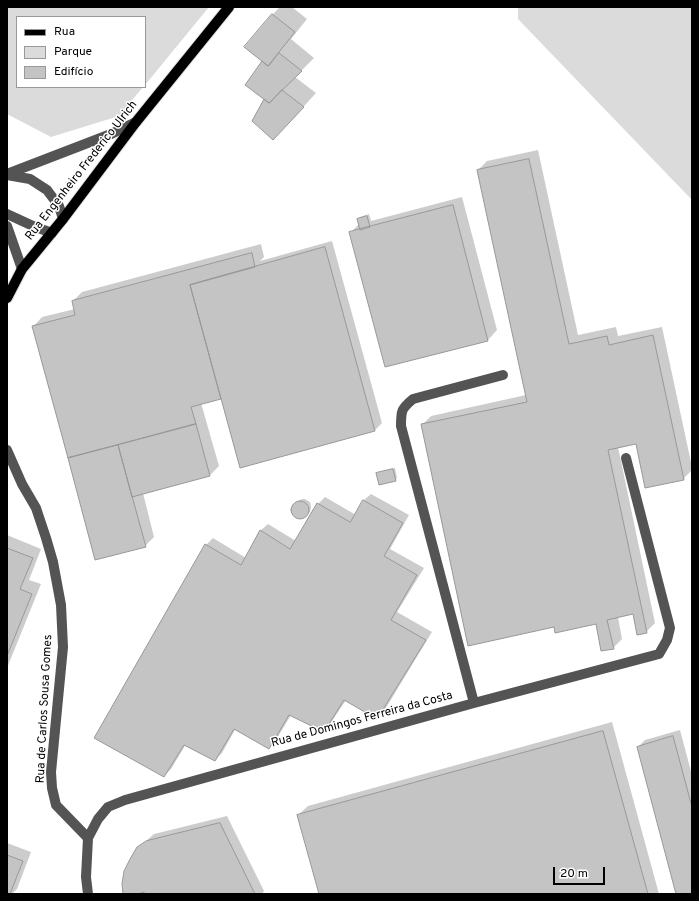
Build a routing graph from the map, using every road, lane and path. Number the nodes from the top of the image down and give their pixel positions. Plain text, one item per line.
1 (229, 7) edge
2 (136, 122) junction
3 (7, 175) edge
4 (7, 214) edge
5 (63, 219) junction
6 (7, 226) edge
7 (52, 233) junction
8 (22, 269) junction
9 (7, 298) edge
10 (503, 375) dead end
11 (7, 450) edge
12 (626, 458) dead end
13 (474, 703) junction
14 (88, 838) junction
15 (88, 894) edge

1 - 2 main road, Rua Engenheiro Frederico Ulrich
2 - 3 street
2 - 5 main road, Rua Engenheiro Frederico Ulrich
3 - 5 street
4 - 7 street
5 - 7 main road, Rua Engenheiro Frederico Ulrich
6 - 8 street
7 - 8 main road, Rua Engenheiro Frederico Ulrich
8 - 9 main road, Rua Engenheiro Frederico Ulrich
10 - 13 street
11 - 14 street, Rua de Carlos Sousa Gomes
12 - 13 street, Rua de Domingos Ferreira da Costa
13 - 14 street, Rua de Domingos Ferreira da Costa
14 - 15 street

